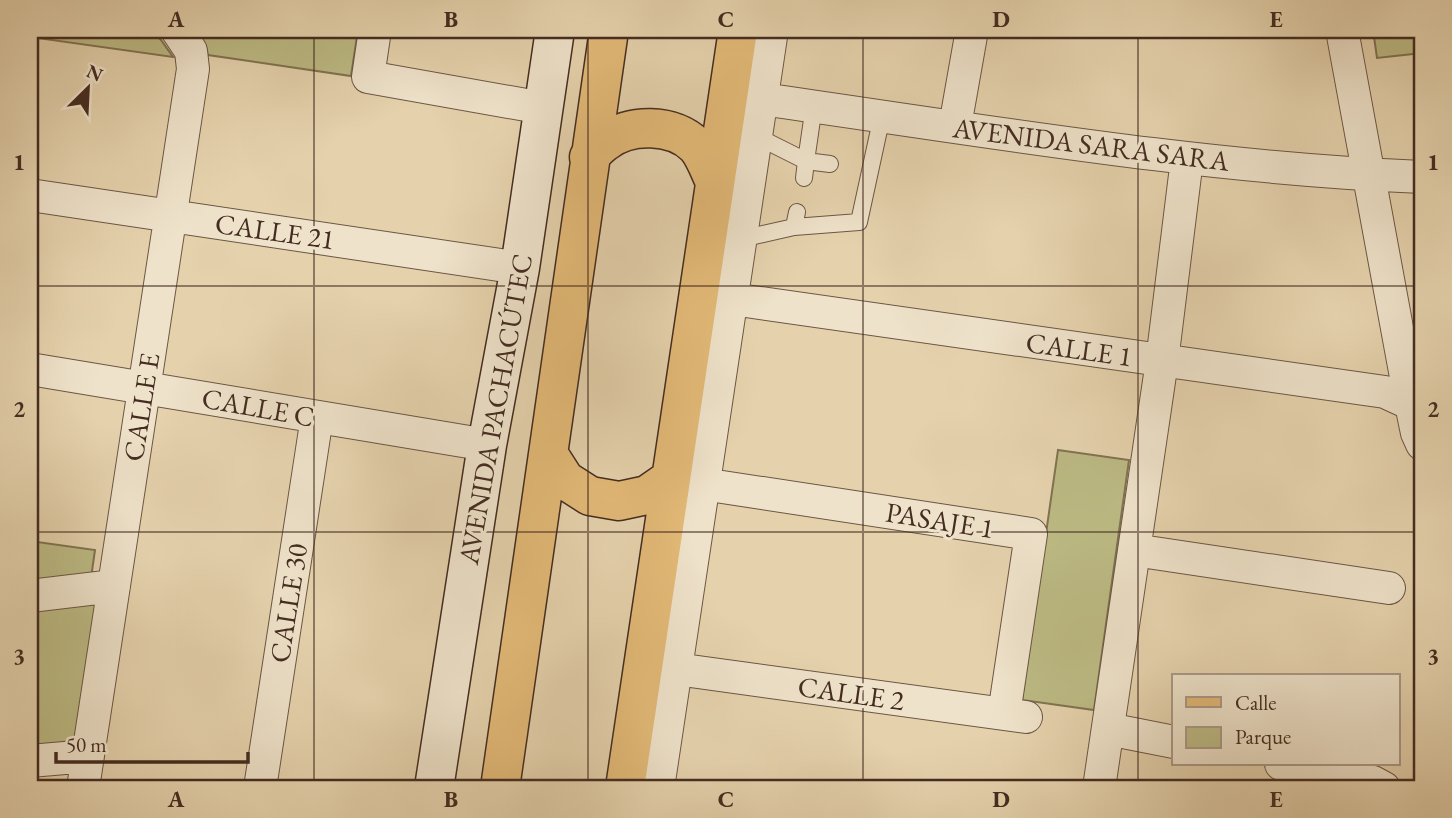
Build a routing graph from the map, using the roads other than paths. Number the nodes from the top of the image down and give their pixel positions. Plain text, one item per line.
1 (177, 30) edge
2 (375, 30) edge
3 (555, 30) edge
4 (609, 30) edge
5 (738, 30) edge
6 (772, 30) edge
7 (972, 30) edge
8 (1342, 30) edge
9 (762, 99) junction
10 (814, 106) junction
11 (543, 108) junction
12 (882, 116) junction
13 (955, 126) junction
14 (756, 136) junction
15 (589, 157) junction
16 (1187, 159) junction
17 (806, 161) junction
18 (830, 164) dead end
19 (1369, 175) junction
20 (1422, 177) edge
21 (804, 178) dead end
22 (714, 180) junction
23 (30, 195) edge
24 (170, 216) junction
25 (741, 239) junction
26 (520, 268) junction
27 (732, 299) junction
28 (1162, 361) junction
29 (30, 369) edge
30 (144, 388) junction
31 (1417, 408) edge
32 (317, 417) junction
33 (1422, 444) edge
34 (487, 445) junction
35 (549, 455) junction
36 (687, 482) junction
37 (1134, 550) junction
38 (114, 586) junction
39 (1390, 588) dead end
40 (30, 596) edge
41 (676, 669) junction
42 (1015, 716) joint
43 (1108, 729) junction
44 (1172, 743) edge
45 (88, 756) junction
46 (30, 761) edge
47 (1291, 766) edge
48 (83, 788) edge
49 (260, 788) edge
50 (435, 788) edge
51 (500, 788) edge
52 (625, 788) edge
53 (658, 788) edge
54 (1099, 788) edge
55 (1384, 788) edge

1 - 24 street, CALLE E
2 - 11 street
3 - 11 street, AVENIDA PACHACÚTEC
4 - 15 main road, AVENIDA PACHACÚTEC
5 - 22 main road
6 - 9 street
7 - 13 street
8 - 19 street
9 - 10 street, AVENIDA SARA SARA
9 - 14 street
10 - 12 street, AVENIDA SARA SARA
10 - 17 lane
11 - 26 street, AVENIDA PACHACÚTEC
12 - 13 street, AVENIDA SARA SARA
12 - 25 lane
13 - 16 street, AVENIDA SARA SARA
14 - 17 lane
14 - 25 street
15 - 22 main road
15 - 35 main road, AVENIDA PACHACÚTEC
16 - 19 street, AVENIDA SARA SARA
16 - 28 street
17 - 18 lane
17 - 21 lane
19 - 20 street, AVENIDA SARA SARA
19 - 31 street
22 - 36 main road
23 - 24 street, CALLE 21
24 - 26 street, CALLE 21
24 - 30 street, CALLE E
25 - 27 street
26 - 34 street, AVENIDA PACHACÚTEC
27 - 28 street, CALLE 1
27 - 36 street
28 - 31 street, CALLE 1
28 - 37 street
29 - 30 street, CALLE C
30 - 32 street, CALLE C
30 - 38 street, CALLE E
31 - 33 street
32 - 34 street, CALLE C
32 - 49 street, CALLE 30
34 - 50 street, AVENIDA PACHACÚTEC
35 - 36 main road
35 - 51 main road, AVENIDA PACHACÚTEC
36 - 41 street
36 - 42 street, PASAJE 1
36 - 52 main road
37 - 39 street
37 - 43 street
38 - 40 street
38 - 45 street, CALLE E
41 - 42 street, CALLE 2
41 - 53 street
43 - 44 street
43 - 54 street
45 - 46 street
45 - 48 street, CALLE E
47 - 55 street

